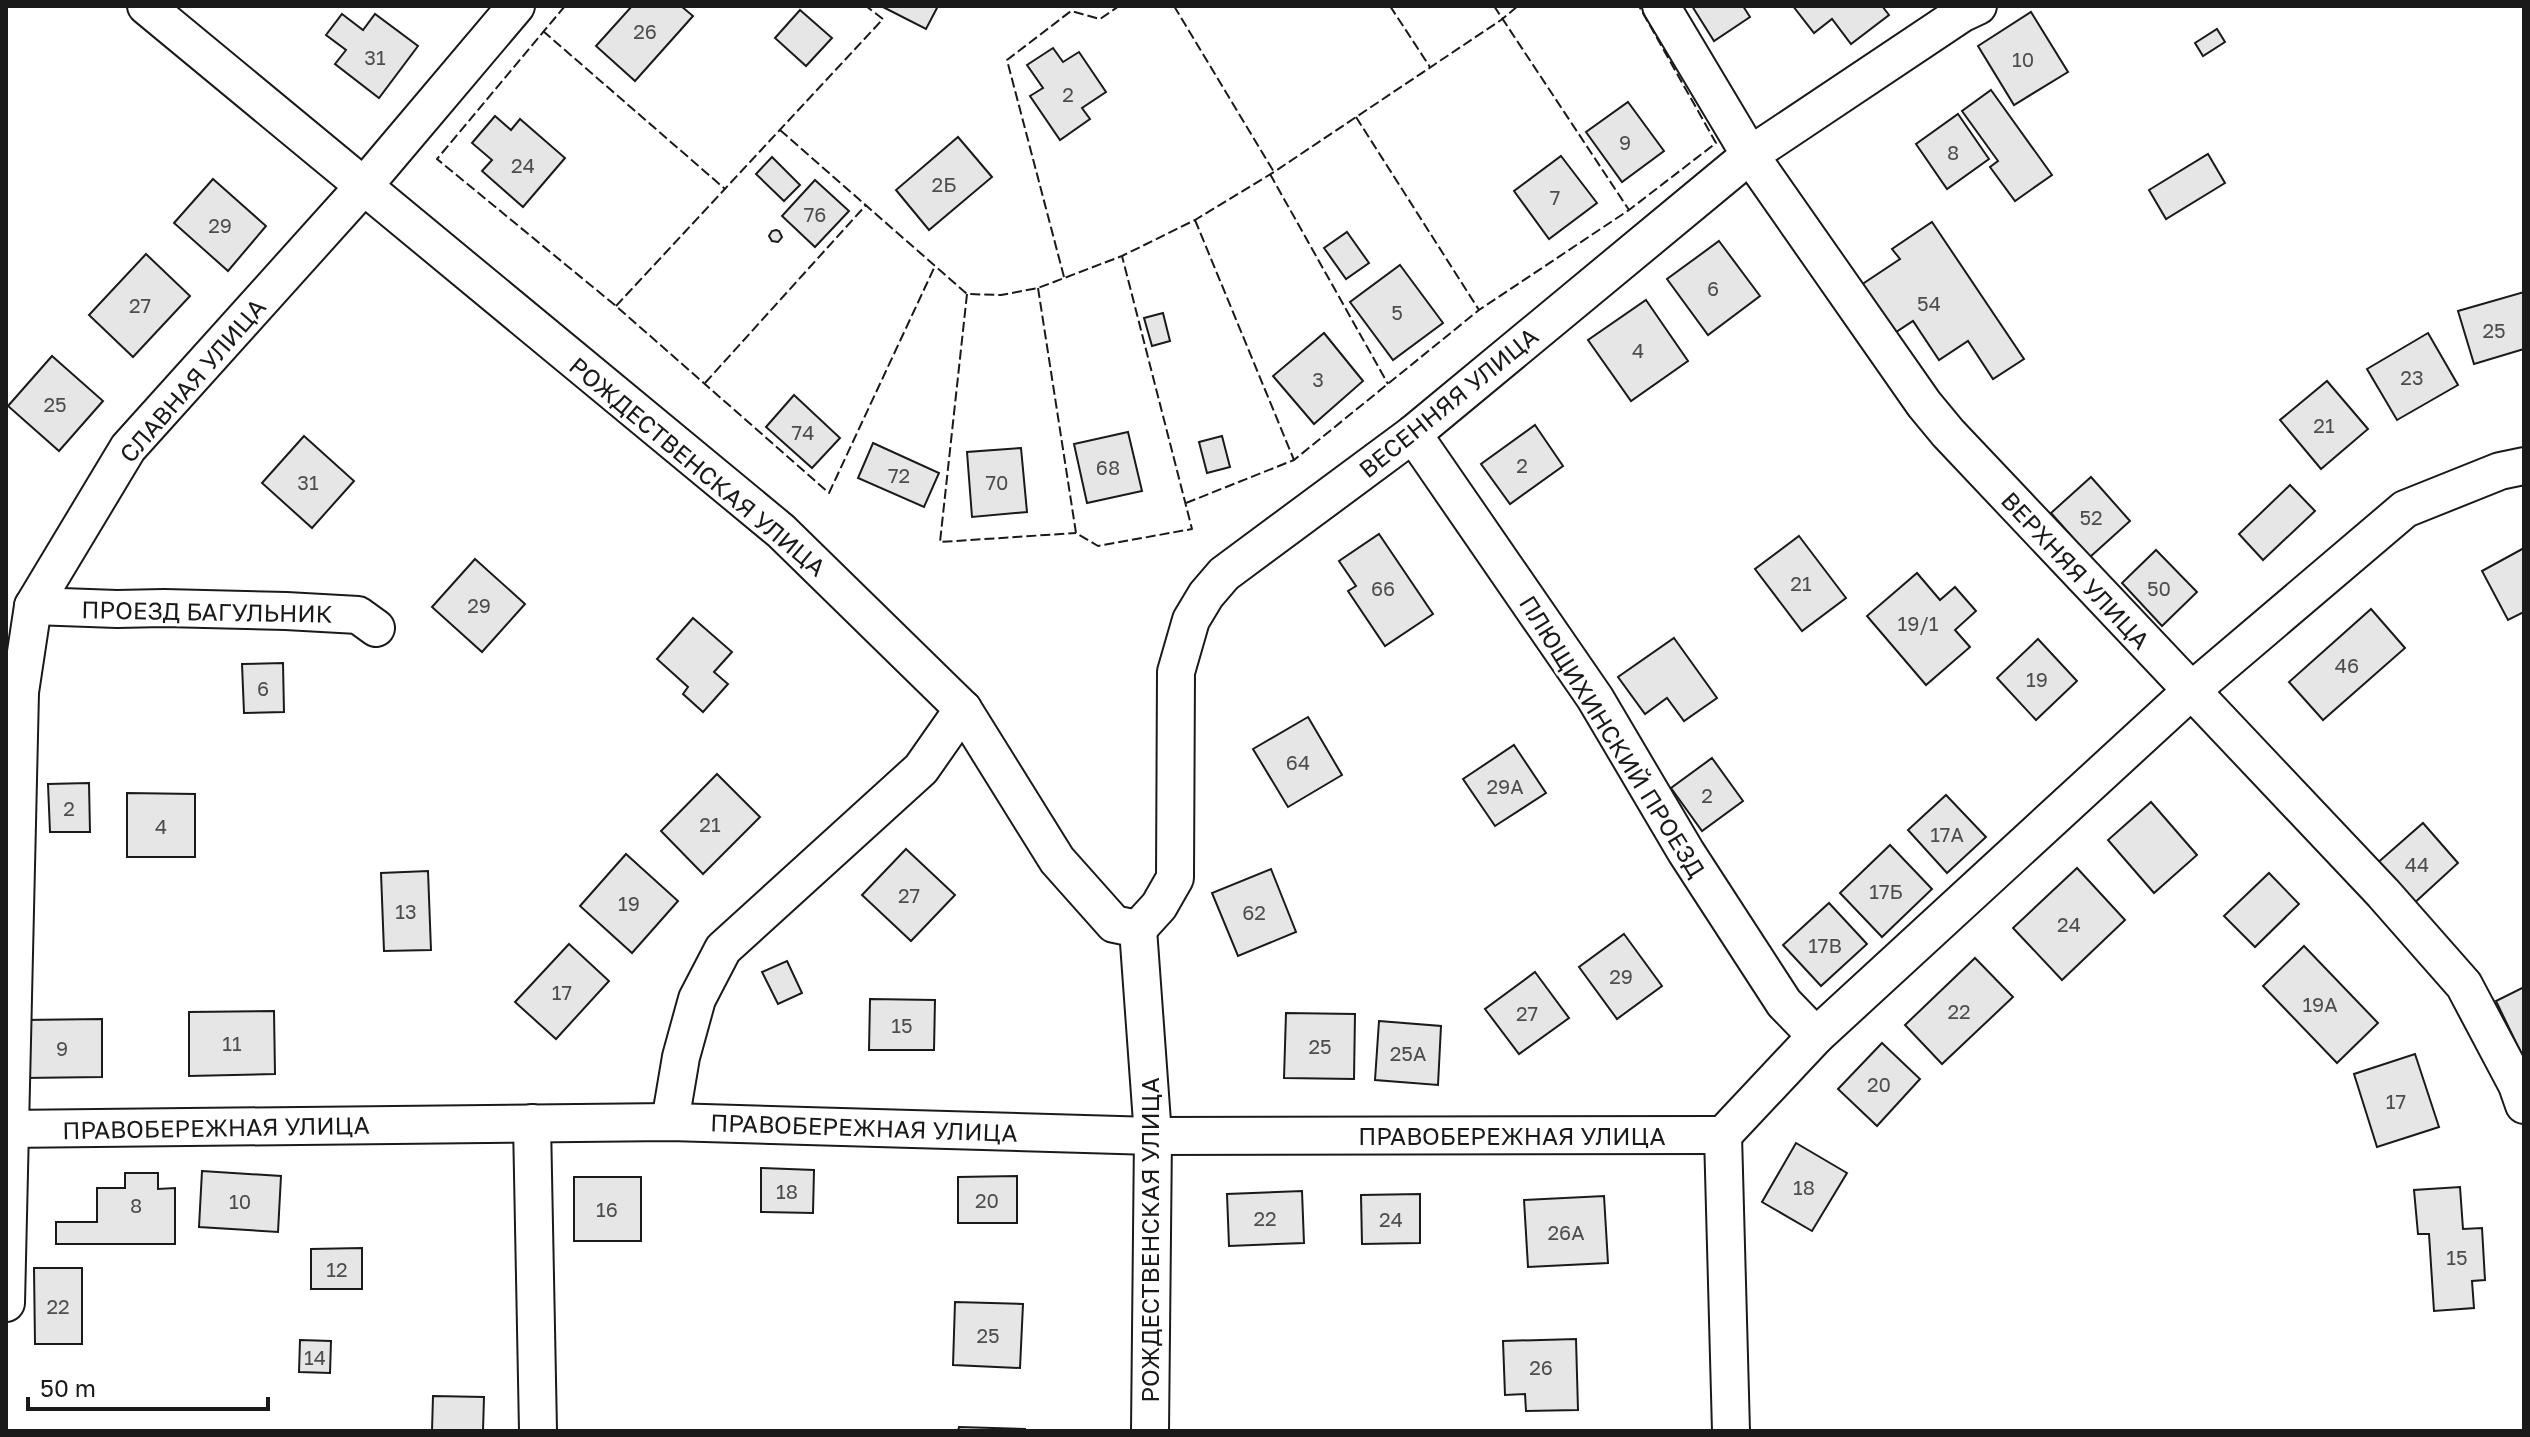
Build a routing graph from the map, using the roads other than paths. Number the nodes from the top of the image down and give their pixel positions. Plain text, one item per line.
1 (146, 6) edge
2 (516, 6) edge
3 (1661, 6) edge
4 (1978, 6) edge
5 (1750, 155) junction
6 (363, 187) junction
7 (1413, 434) junction
8 (2524, 466) edge
9 (33, 606) junction
10 (376, 628) dead end
11 (2191, 691) junction
12 (963, 709) junction
13 (1138, 929) junction
14 (1816, 1036) junction
15 (2524, 1105) edge
16 (670, 1122) junction
17 (532, 1123) junction
18 (8, 1129) edge
19 (1723, 1135) junction
20 (1153, 1136) junction
21 (6, 1303) edge
22 (538, 1431) edge
23 (1150, 1431) edge
24 (1731, 1431) edge

1 - 6 street, РОЖДЕСТВЕНСКАЯ УЛИЦА
2 - 6 street, СЛАВНАЯ УЛИЦА
3 - 5 street, ВЕРХНЯЯ УЛИЦА
4 - 5 street, ВЕСЕННЯЯ УЛИЦА
5 - 7 street, ВЕСЕННЯЯ УЛИЦА
5 - 11 street, ВЕРХНЯЯ УЛИЦА
6 - 9 street, СЛАВНАЯ УЛИЦА
6 - 12 street, РОЖДЕСТВЕНСКАЯ УЛИЦА
7 - 13 street, ВЕСЕННЯЯ УЛИЦА
7 - 14 street, ПЛЮЩИХИНСКИЙ ПРОЕЗД
8 - 11 street
9 - 10 street, ПРОЕЗД БАГУЛЬНИК
9 - 18 street, СЛАВНАЯ УЛИЦА
11 - 14 street
11 - 15 street, ВЕРХНЯЯ УЛИЦА
12 - 13 street, РОЖДЕСТВЕНСКАЯ УЛИЦА
12 - 16 street
13 - 20 street, РОЖДЕСТВЕНСКАЯ УЛИЦА
14 - 19 street
16 - 17 street, ПРАВОБЕРЕЖНАЯ УЛИЦА
16 - 20 street, ПРАВОБЕРЕЖНАЯ УЛИЦА
17 - 18 street, ПРАВОБЕРЕЖНАЯ УЛИЦА
17 - 22 street
18 - 21 street, СЛАВНАЯ УЛИЦА
19 - 20 street, ПРАВОБЕРЕЖНАЯ УЛИЦА
19 - 24 street
20 - 23 street, РОЖДЕСТВЕНСКАЯ УЛИЦА

